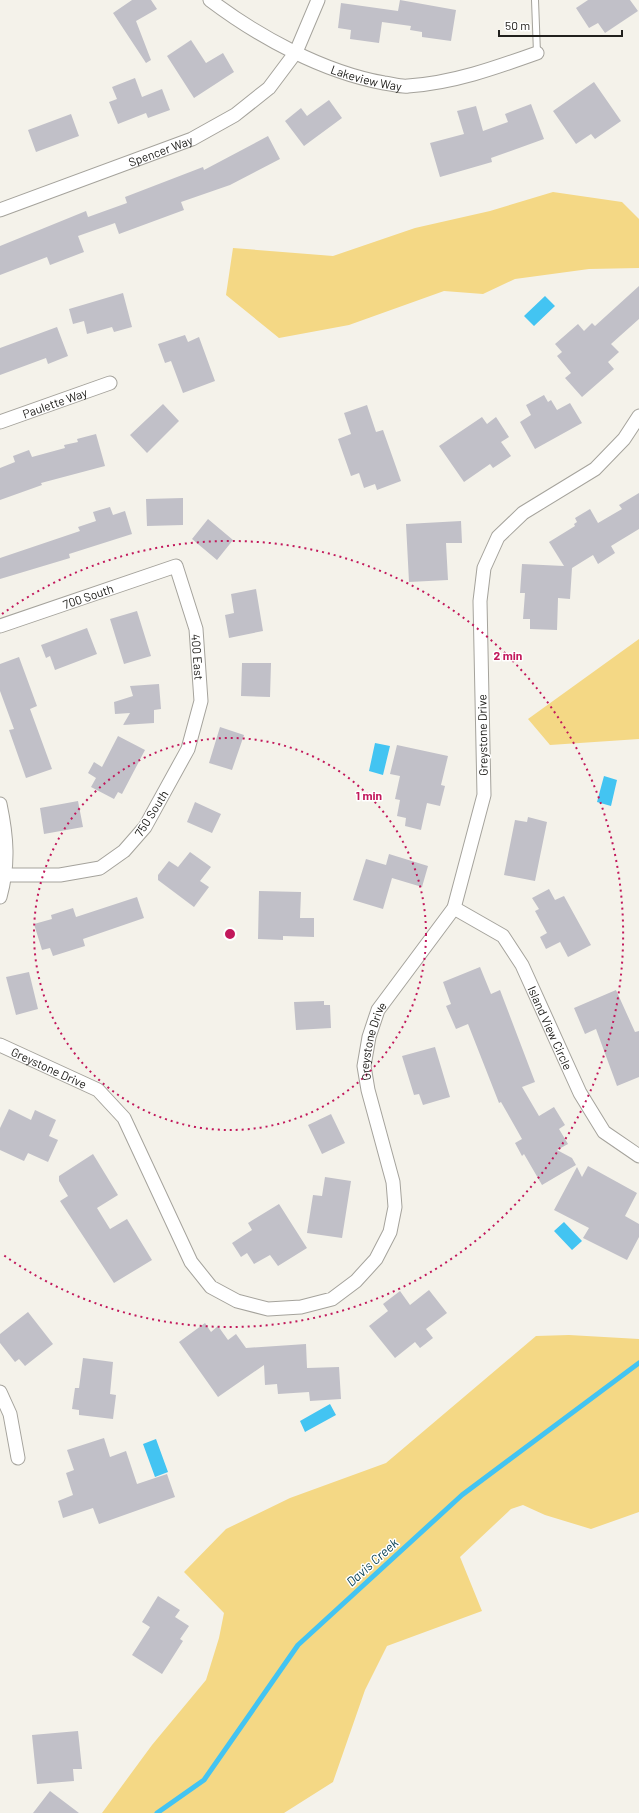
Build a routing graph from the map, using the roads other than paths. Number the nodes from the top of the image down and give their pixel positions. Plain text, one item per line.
1 (210, 0) edge
2 (318, 0) edge
3 (535, 0) edge
4 (296, 52) junction
5 (537, 53) joint
6 (0, 210) edge
7 (110, 383) dead end
8 (639, 416) edge
9 (0, 422) edge
10 (176, 566) joint
11 (0, 626) edge
12 (188, 749) joint
13 (0, 804) edge
14 (6, 875) junction
15 (0, 897) edge
16 (454, 908) junction
17 (0, 1045) edge
18 (639, 1156) edge
19 (0, 1392) edge
20 (18, 1458) dead end

1 - 4 street, Lakeview Way
2 - 4 street, Spencer Way
3 - 5 lane
4 - 5 street, Lakeview Way
4 - 6 street, Spencer Way
7 - 9 street, Paulette Way
8 - 16 street, Greystone Drive
10 - 11 street, 700 South
10 - 12 street, 400 East
12 - 14 street, 750 South
13 - 14 street
14 - 15 street
16 - 17 street, Greystone Drive
16 - 18 street, Island View Circle
19 - 20 street

